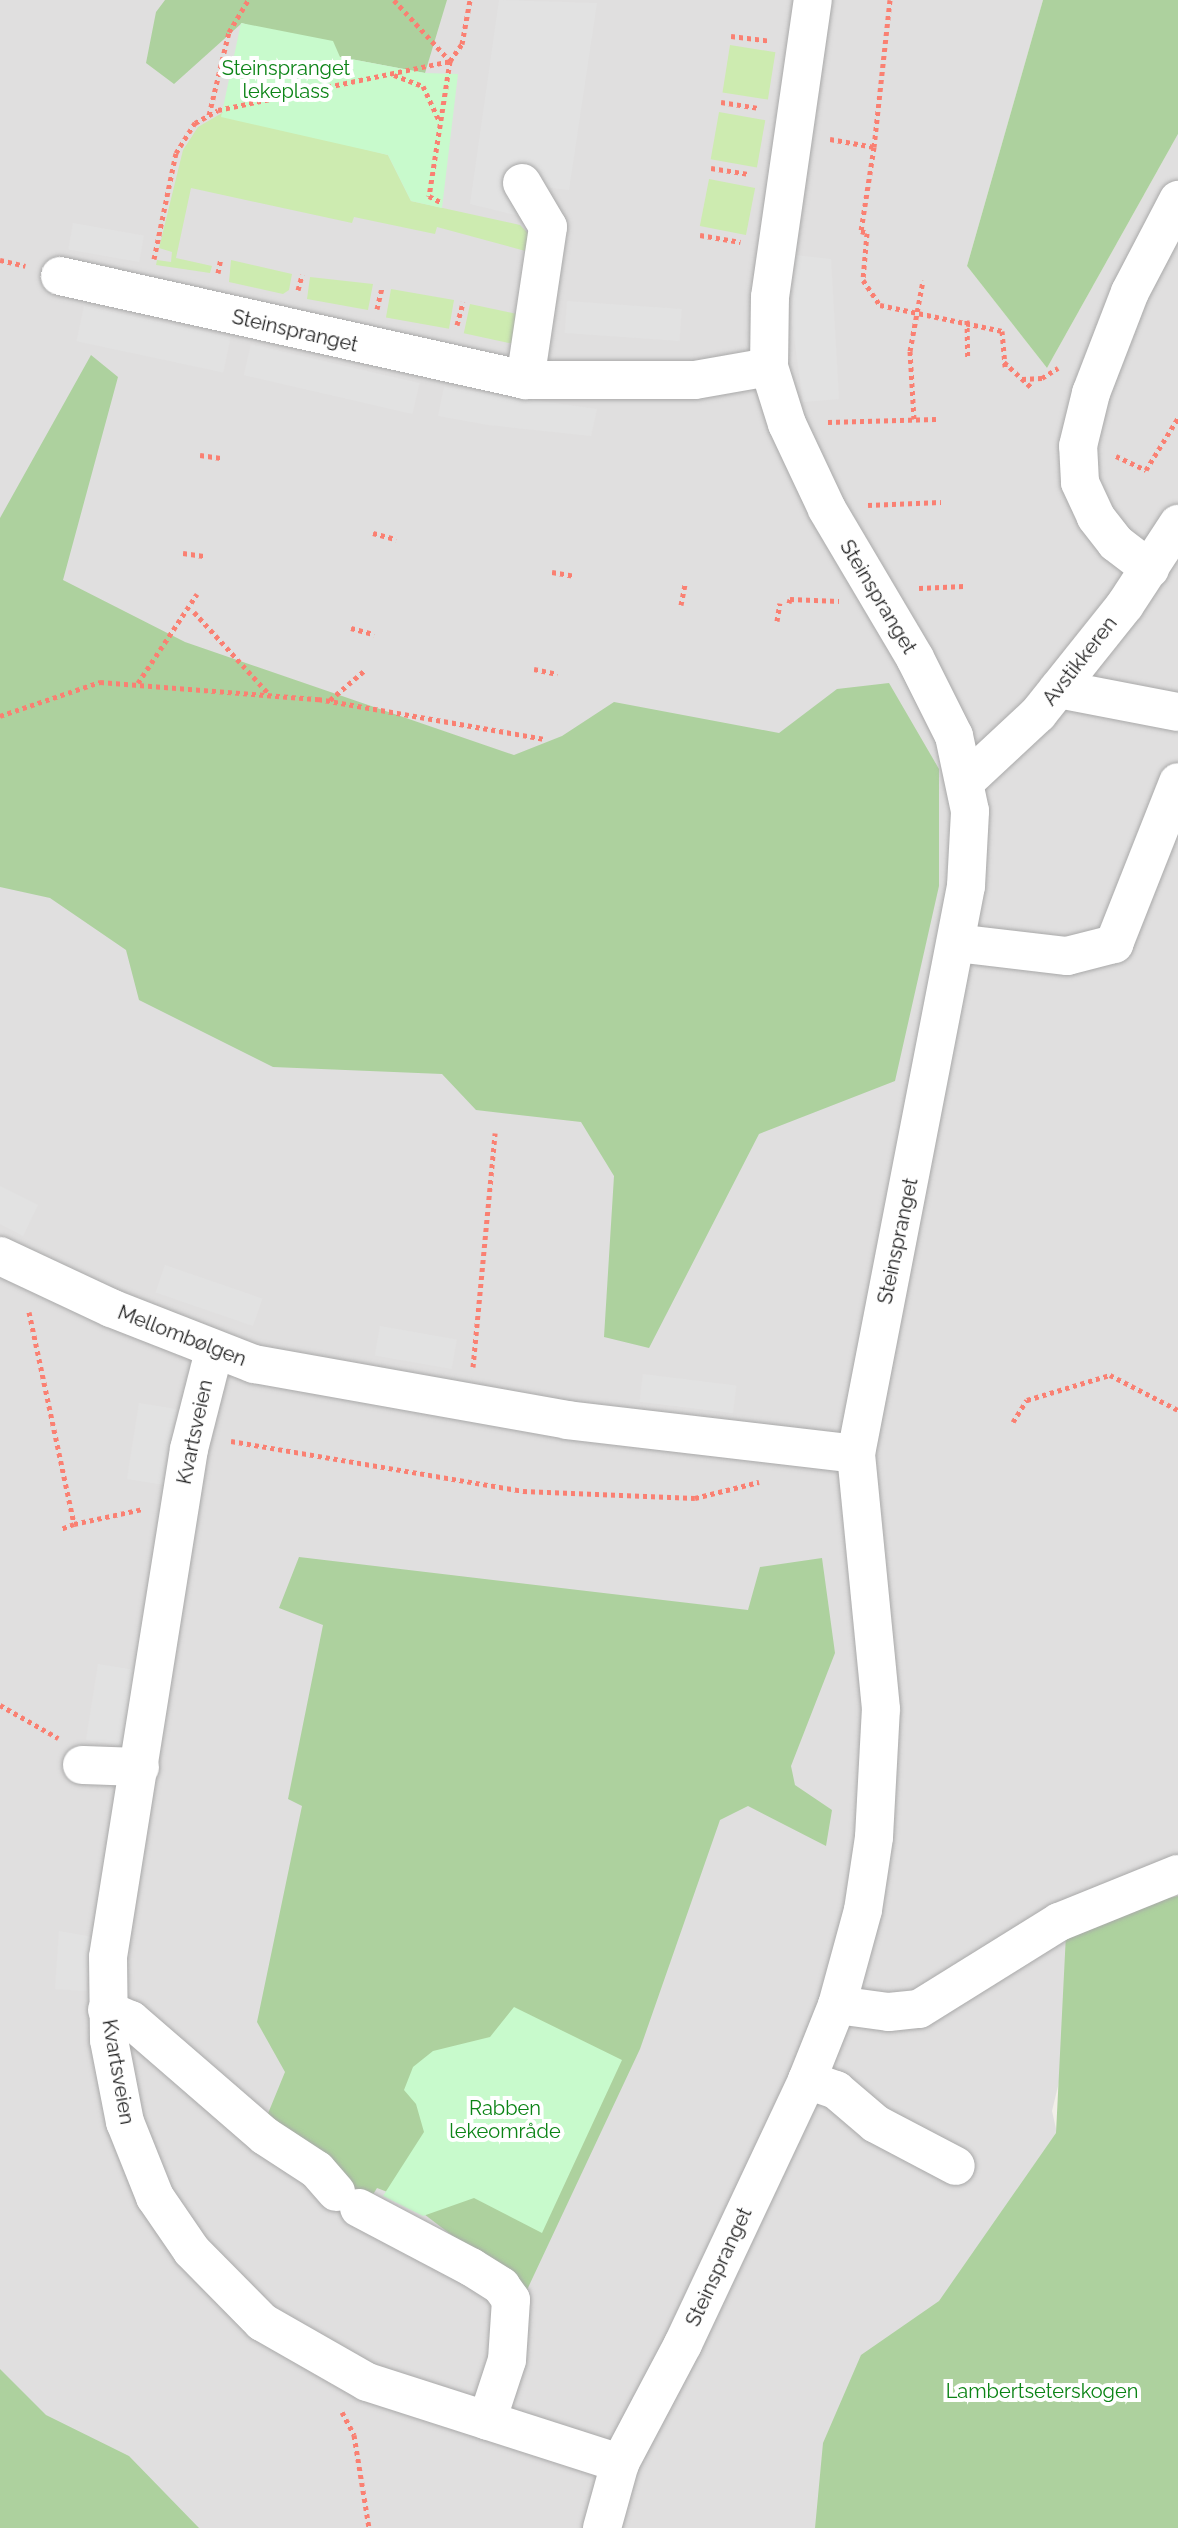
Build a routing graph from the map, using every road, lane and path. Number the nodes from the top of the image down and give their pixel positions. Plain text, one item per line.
1 (248, 0) edge
2 (394, 0) edge
3 (470, 0) edge
4 (813, 0) edge
5 (890, 0) edge
6 (450, 61) junction
7 (389, 73) junction
8 (209, 115) junction
9 (440, 125) junction
10 (793, 133) junction
11 (874, 147) junction
12 (522, 183) dead end
13 (1178, 200) edge
14 (442, 203) dead end
15 (151, 272) dead end
16 (60, 276) dead end
17 (923, 280) dead end
18 (382, 287) dead end
19 (463, 302) dead end
20 (917, 311) junction
21 (967, 320) junction
22 (374, 321) dead end
23 (454, 338) dead end
24 (968, 359) dead end
25 (769, 367) junction
26 (525, 380) junction
27 (1032, 388) dead end
28 (1178, 418) edge
29 (914, 419) junction
30 (936, 419) dead end
31 (787, 424) junction
32 (1080, 436) junction
33 (200, 455) dead end
34 (221, 458) dead end
35 (941, 502) dead end
36 (827, 509) junction
37 (1178, 524) edge
38 (373, 533) dead end
39 (396, 539) dead end
40 (183, 553) dead end
41 (204, 556) dead end
42 (1150, 569) junction
43 (552, 572) dead end
44 (574, 576) dead end
45 (685, 584) dead end
46 (197, 594) dead end
47 (780, 603) dead end
48 (789, 603) dead end
49 (823, 603) dead end
50 (681, 605) dead end
51 (194, 612) dead end
52 (777, 621) dead end
53 (351, 628) dead end
54 (374, 634) dead end
55 (534, 669) dead end
56 (365, 670) dead end
57 (557, 674) dead end
58 (138, 684) junction
59 (1058, 689) junction
60 (270, 694) junction
61 (329, 700) junction
62 (1178, 712) edge
63 (0, 716) edge
64 (544, 739) dead end
65 (965, 782) junction
66 (1178, 782) edge
67 (956, 943) junction
68 (495, 1133) dead end
69 (0, 1256) edge
70 (27, 1307) dead end
71 (214, 1351) junction
72 (469, 1404) junction
73 (1178, 1410) edge
74 (1013, 1422) dead end
75 (214, 1438) dead end
76 (856, 1454) junction
77 (774, 1478) dead end
78 (179, 1510) junction
79 (74, 1524) junction
80 (61, 1529) dead end
81 (0, 1705) edge
82 (82, 1765) joint
83 (140, 1767) junction
84 (1178, 1874) edge
85 (837, 2005) junction
86 (107, 2010) junction
87 (807, 2080) junction
88 (956, 2166) dead end
89 (342, 2413) dead end
90 (487, 2421) junction
91 (620, 2463) junction
92 (369, 2528) edge
93 (602, 2528) edge

1 - 8 path
2 - 6 path
3 - 6 path
4 - 10 street, Steinspranget
5 - 11 path
6 - 7 path
6 - 9 path
7 - 8 path
7 - 9 path
8 - 15 path
9 - 14 path
10 - 11 path
10 - 25 street, Steinspranget
11 - 20 path
12 - 26 street
13 - 32 street
16 - 26 street, Steinspranget
17 - 20 path
18 - 22 path
19 - 23 path
20 - 21 path
20 - 29 path
21 - 24 path
21 - 27 path
25 - 26 street, Steinspranget
25 - 31 street, Steinspranget
28 - 32 path
29 - 30 path
29 - 31 path
31 - 36 street, Steinspranget
32 - 42 street
33 - 34 path
35 - 36 path
36 - 65 street, Steinspranget
37 - 42 street, Avstikkeren
38 - 39 path
40 - 41 path
42 - 59 street, Avstikkeren
43 - 44 path
45 - 50 path
46 - 58 path
47 - 52 path
48 - 49 path
51 - 60 path
53 - 54 path
55 - 57 path
56 - 61 path
58 - 60 path
58 - 63 path
59 - 62 street
59 - 65 street, Avstikkeren
60 - 61 path
61 - 64 path
65 - 67 street, Steinspranget
66 - 67 street
67 - 76 street, Steinspranget
68 - 72 path
69 - 71 street, Mellombølgen
70 - 79 path
71 - 72 street, Mellombølgen
71 - 78 street, Kvartsveien
72 - 76 street, Mellombølgen
73 - 74 path
75 - 77 path
76 - 85 street, Steinspranget
78 - 79 path
78 - 83 street, Kvartsveien
79 - 80 path
81 - 82 path
82 - 83 street
83 - 86 street, Kvartsveien
84 - 85 street
85 - 87 street, Steinspranget
86 - 90 street, Kvartsveien
86 - 90 street
87 - 88 street
87 - 91 street, Steinspranget
89 - 92 path
90 - 91 street, Kvartsveien
91 - 93 street, Steinspranget

